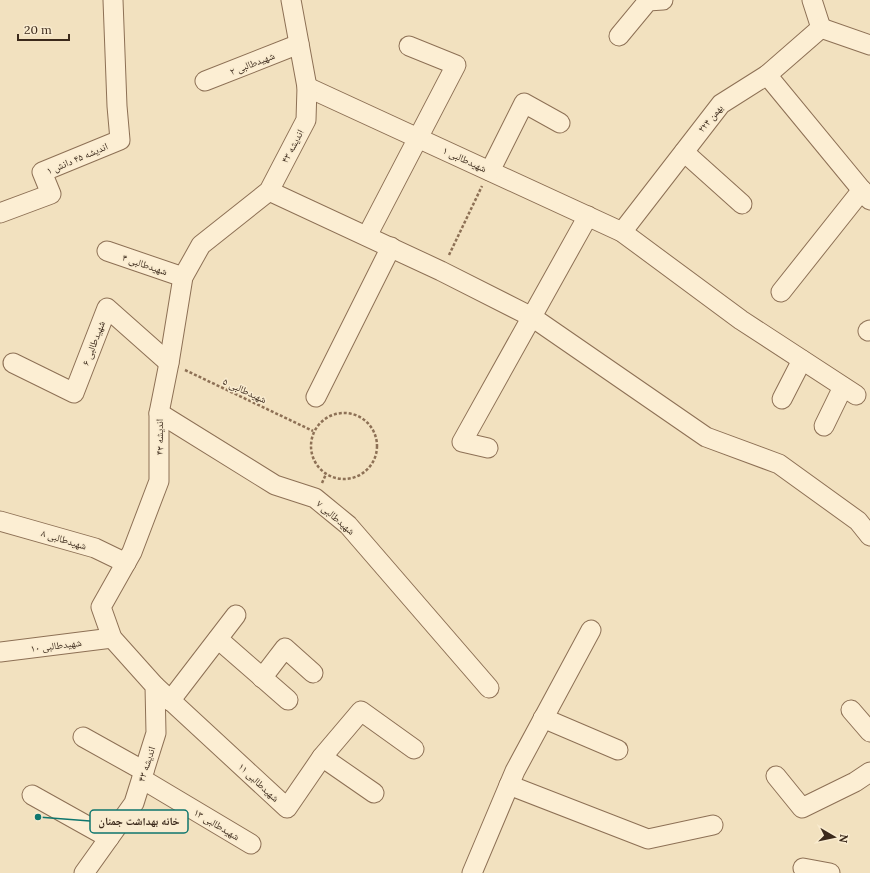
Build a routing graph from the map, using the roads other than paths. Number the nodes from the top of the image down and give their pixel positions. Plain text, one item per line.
1 (113, 0) edge
2 (291, 0) edge
3 (663, 0) edge
4 (812, 0) edge
5 (821, 28) junction
6 (619, 36) dead end
7 (299, 44) junction
8 (870, 45) edge
9 (409, 46) dead end
10 (767, 75) junction
11 (205, 81) dead end
12 (307, 87) junction
13 (560, 123) dead end
14 (419, 138) junction
15 (684, 152) junction
16 (490, 171) junction
17 (269, 190) junction
18 (866, 195) edge
19 (742, 204) dead end
20 (0, 214) edge
21 (588, 216) junction
22 (622, 232) junction
23 (367, 236) junction
24 (391, 247) junction
25 (107, 251) dead end
26 (183, 277) junction
27 (781, 292) dead end
28 (532, 316) junction
29 (802, 360) junction
30 (13, 363) dead end
31 (170, 363) junction
32 (316, 398) dead end
33 (782, 400) dead end
34 (159, 413) junction
35 (824, 426) dead end
36 (488, 448) dead end
37 (0, 521) edge
38 (870, 536) edge
39 (126, 563) junction
40 (236, 615) dead end
41 (590, 630) dead end
42 (112, 638) junction
43 (218, 639) junction
44 (0, 652) edge
45 (313, 673) dead end
46 (262, 678) junction
47 (155, 686) junction
48 (489, 688) dead end
49 (288, 700) dead end
50 (170, 701) junction
51 (851, 710) dead end
52 (543, 718) junction
53 (870, 732) edge
54 (84, 737) dead end
55 (414, 749) dead end
56 (618, 750) dead end
57 (322, 757) junction
58 (870, 772) edge
59 (143, 775) junction
60 (776, 776) dead end
61 (509, 785) junction
62 (374, 793) dead end
63 (32, 795) dead end
64 (713, 825) dead end
65 (109, 838) junction
66 (251, 844) dead end
67 (804, 868) dead end
68 (84, 873) edge
69 (472, 873) edge
70 (830, 873) edge

1 - 20 street, اندیشه ۴۵ دانش ۱
2 - 7 street, اندیشه ۴۳
3 - 6 street
4 - 5 street
5 - 8 street
5 - 10 street, ۲۲بهمن ۴
7 - 11 street, شهیدطالبی ۲
7 - 12 street, اندیشه ۴۳
9 - 14 street
10 - 15 street, ۲۲بهمن ۴
10 - 18 street
12 - 14 street, شهیدطالبی ۱
12 - 17 street, اندیشه ۴۳
13 - 16 street
14 - 16 street, شهیدطالبی ۱
14 - 23 street
15 - 19 street
15 - 22 street, ۲۲بهمن ۴
16 - 21 street, شهیدطالبی ۱
17 - 23 street
17 - 26 street, اندیشه ۴۳
18 - 27 street
21 - 22 street, شهیدطالبی ۱
21 - 28 street
22 - 29 street, شهیدطالبی ۱
23 - 24 street
24 - 28 street
24 - 32 street
25 - 26 street, شهیدطالبی ۴
26 - 31 street, اندیشه ۴۳
28 - 36 street
28 - 38 street
29 - 33 street
29 - 35 street, شهیدطالبی ۱
30 - 31 street, شهیدطالبی ۶
31 - 34 street, اندیشه ۴۳
34 - 39 street, اندیشه ۴۳
34 - 48 street, شهیدطالبی ۷
37 - 39 street, شهیدطالبی ۸
39 - 42 street, اندیشه ۴۳
40 - 43 street
41 - 52 street
42 - 44 street, شهیدطالبی ۱۰
42 - 47 street, اندیشه ۴۳
43 - 46 street
43 - 50 street
45 - 46 street
46 - 49 street
47 - 50 street, شهیدطالبی ۱۱
47 - 59 street, اندیشه ۴۳
50 - 57 street, شهیدطالبی ۱۱
51 - 53 street
52 - 56 street
52 - 61 street
54 - 59 street, شهیدطالبی ۱۳
55 - 57 street
57 - 62 street
58 - 60 street
59 - 65 street, اندیشه ۴۳
59 - 66 street, شهیدطالبی ۱۳
61 - 64 street
61 - 69 street
63 - 65 street
65 - 68 street, اندیشه ۴۳
67 - 70 street

